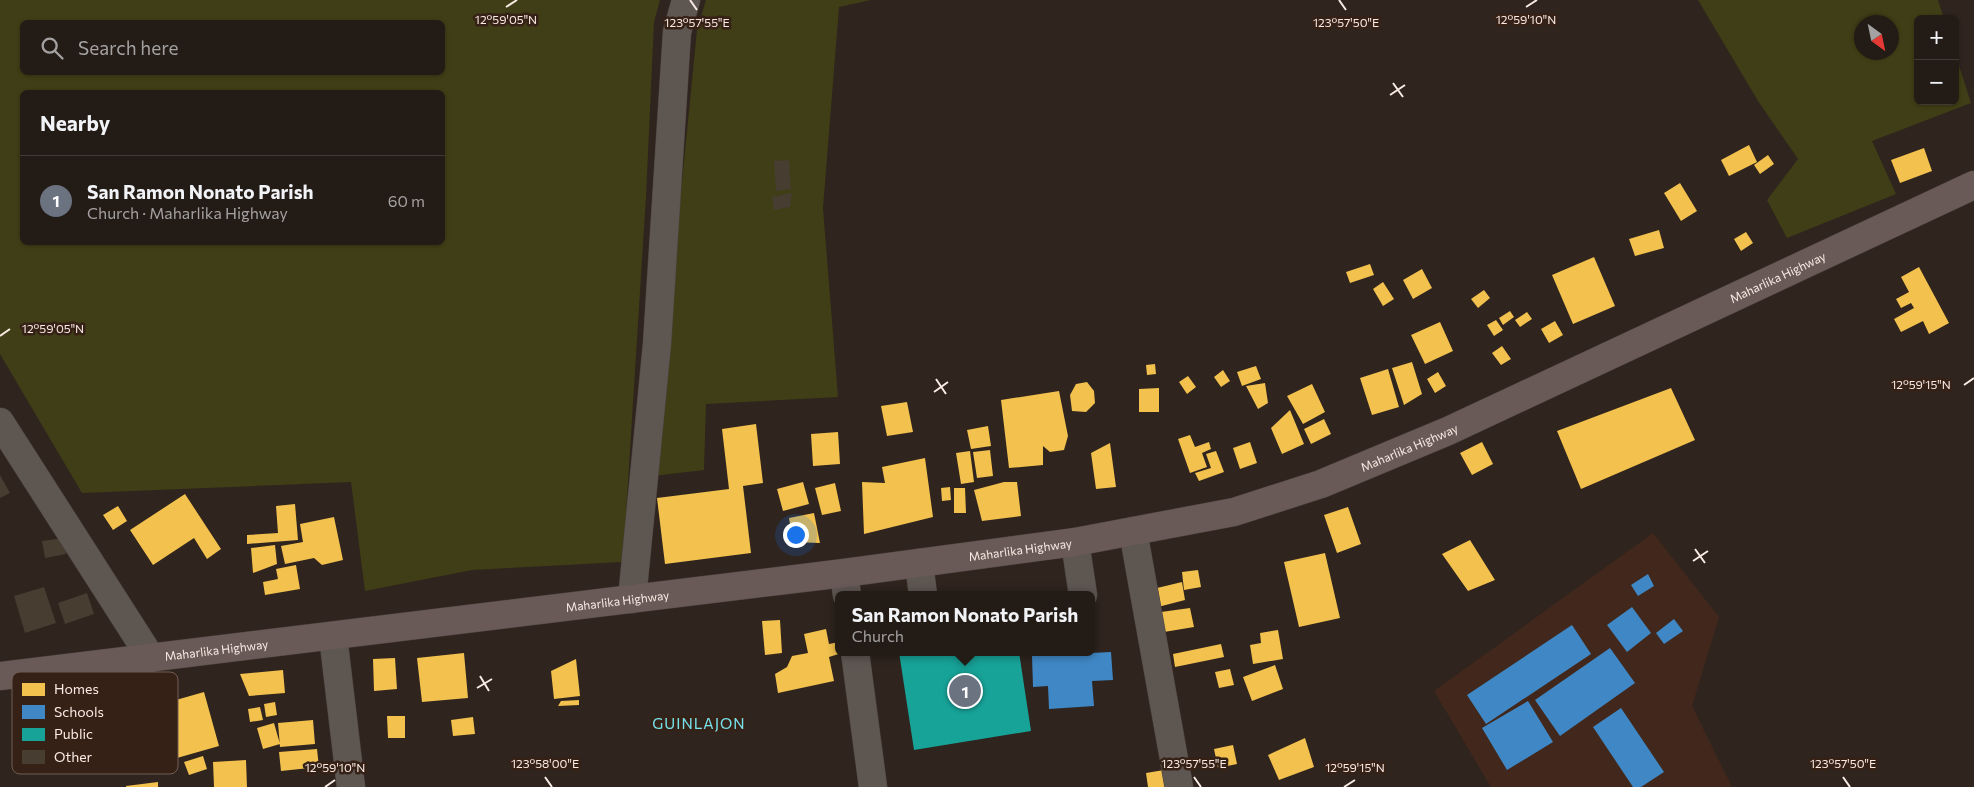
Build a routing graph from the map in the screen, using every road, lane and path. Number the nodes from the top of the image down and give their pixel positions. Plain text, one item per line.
1 (686, 0) edge
2 (1974, 185) edge
3 (0, 422) edge
4 (1133, 531) junction
5 (1075, 542) junction
6 (919, 563) junction
7 (845, 584) edge
8 (922, 591) edge
9 (1082, 591) edge
10 (632, 599) junction
11 (333, 636) junction
12 (856, 656) edge
13 (151, 658) junction
14 (34, 672) edge
15 (351, 787) edge
16 (873, 787) edge
17 (1179, 787) edge

1 - 10 street
2 - 4 highway, Maharlika Highway
3 - 13 street
4 - 5 highway, Maharlika Highway
4 - 17 street
5 - 6 highway, Maharlika Highway
5 - 9 street
6 - 7 highway, Maharlika Highway
6 - 8 street
7 - 10 highway, Maharlika Highway
10 - 11 highway, Maharlika Highway
11 - 13 highway, Maharlika Highway
11 - 15 street
12 - 16 street
13 - 14 highway, Maharlika Highway

